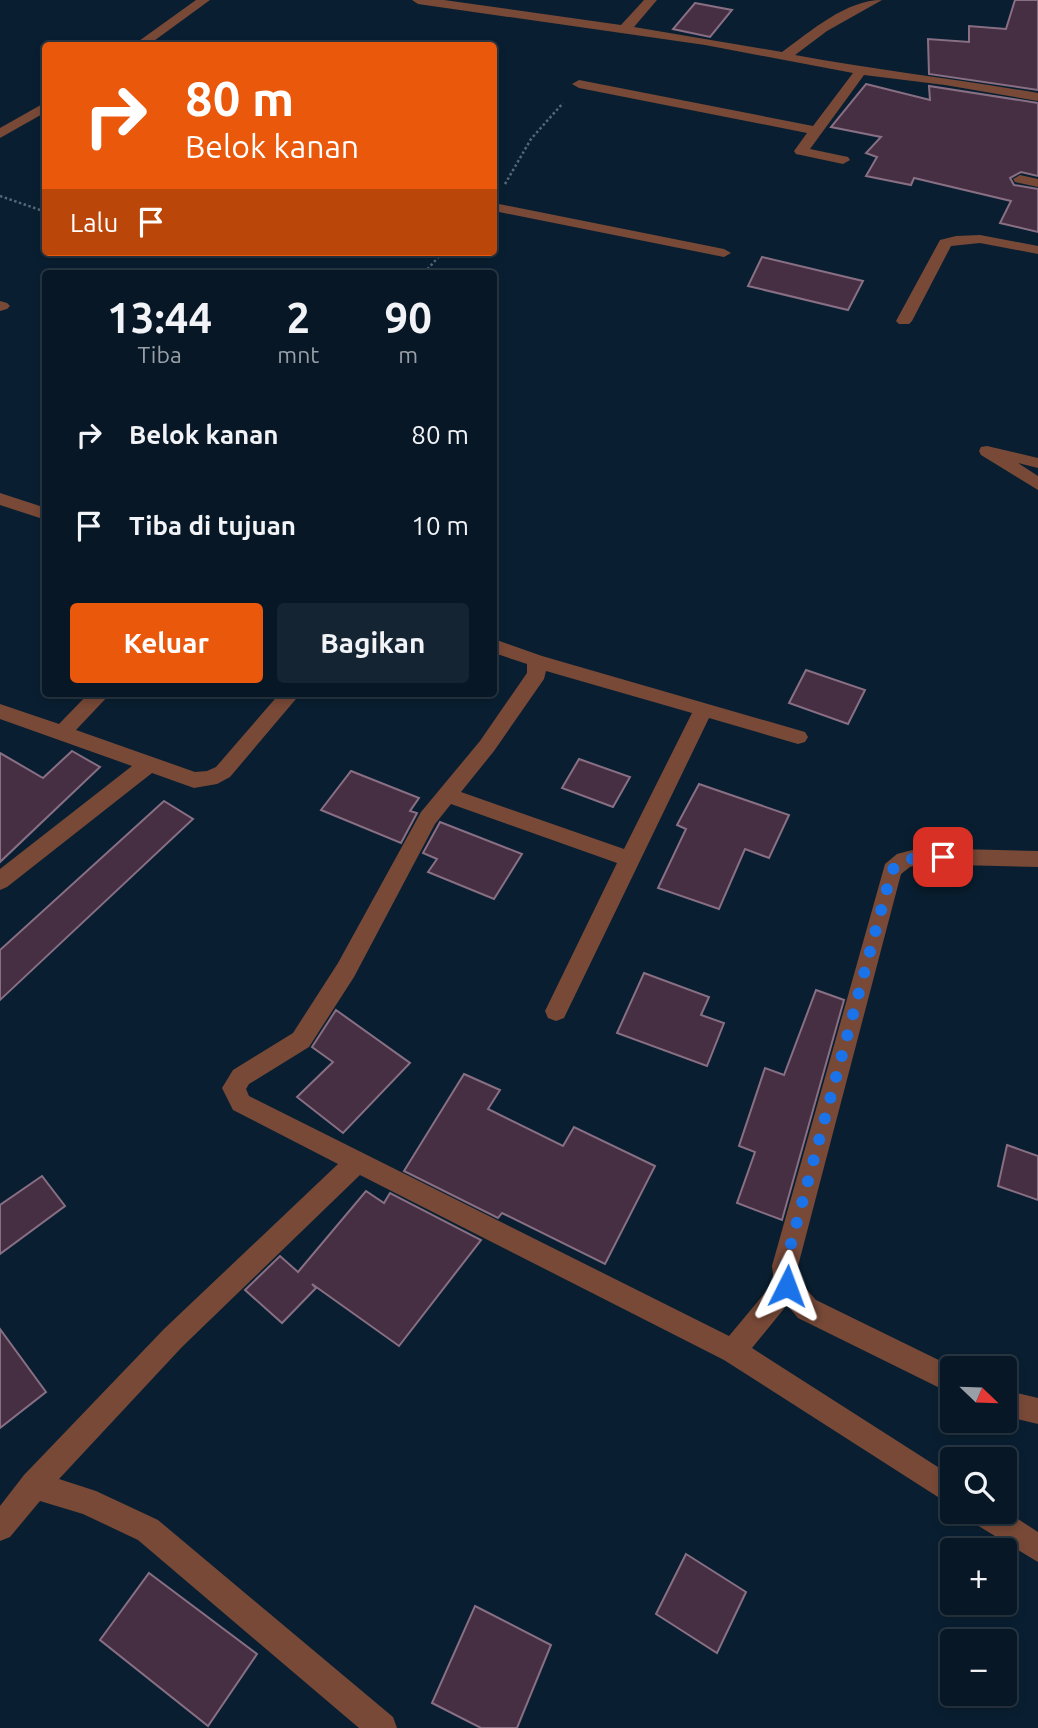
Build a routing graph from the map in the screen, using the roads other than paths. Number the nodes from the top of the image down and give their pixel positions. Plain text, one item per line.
1 (204, 0) edge
2 (418, 0) edge
3 (651, 0) edge
4 (876, 0) edge
5 (624, 30) junction
6 (144, 42) edge
7 (784, 57) junction
8 (861, 71) junction
9 (579, 84) road end
10 (1038, 97) edge
11 (42, 108) edge
12 (816, 131) junction
13 (0, 134) edge
14 (842, 160) dead end
15 (1020, 179) dead end
16 (1038, 183) edge
17 (497, 208) edge
18 (1038, 250) edge
19 (724, 253) dead end
20 (904, 321) dead end
21 (1038, 463) edge
22 (1038, 484) edge
23 (0, 499) edge
24 (42, 513) edge
25 (497, 647) edge
26 (536, 661) junction
27 (97, 697) edge
28 (289, 697) edge
29 (703, 709) junction
30 (0, 710) edge
31 (63, 732) junction
32 (798, 737) dead end
33 (149, 764) junction
34 (447, 795) junction
35 (629, 859) junction
36 (1038, 859) edge
37 (0, 881) edge
38 (556, 1011) dead end
39 (358, 1161) junction
40 (787, 1286) junction
41 (733, 1351) junction
42 (940, 1375) edge
43 (1017, 1406) edge
44 (1038, 1411) edge
45 (940, 1484) edge
46 (34, 1485) junction
47 (1001, 1524) edge
48 (0, 1527) edge
49 (1038, 1548) edge
50 (382, 1728) edge

1 - 6 street
2 - 5 street
3 - 5 street
4 - 7 street
5 - 7 street
7 - 8 street
8 - 10 street
8 - 12 street
9 - 12 street
11 - 13 street
12 - 14 street
15 - 16 street
17 - 19 street
18 - 20 street
21 - 22 street
23 - 24 street
25 - 26 street
26 - 29 street
26 - 34 street
27 - 31 street
28 - 33 street
29 - 32 street
29 - 35 street
30 - 31 street
31 - 33 street
33 - 37 street
34 - 35 street
34 - 39 street
35 - 38 street
36 - 40 street
39 - 41 street
39 - 46 street
40 - 41 street
40 - 42 street
41 - 45 street
43 - 44 street
46 - 48 street
46 - 50 street
47 - 49 street

